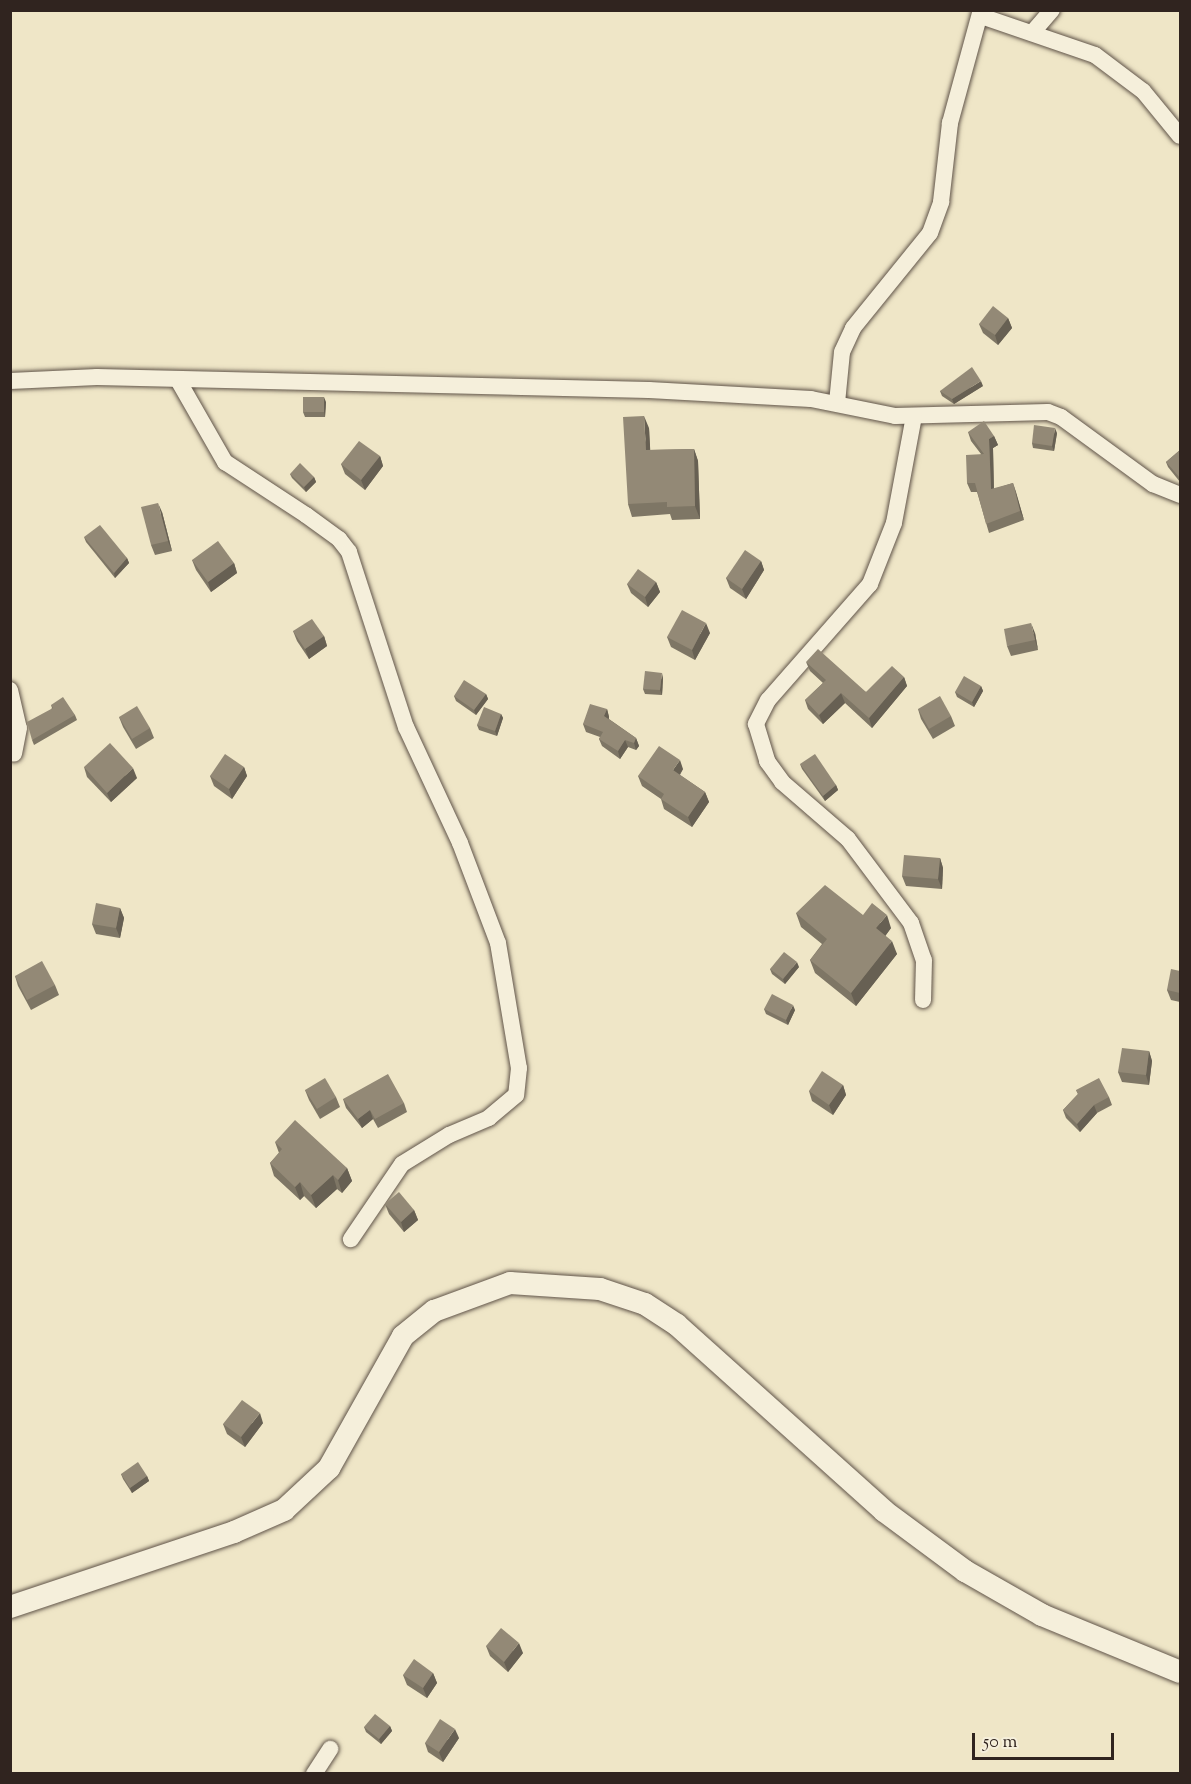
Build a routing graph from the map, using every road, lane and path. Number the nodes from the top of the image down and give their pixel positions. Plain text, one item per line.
1 (1052, 10) edge
2 (981, 13) edge
3 (1032, 33) junction
4 (1180, 136) edge
5 (178, 380) junction
6 (10, 381) edge
7 (837, 403) junction
8 (914, 416) junction
9 (1180, 495) edge
10 (10, 690) edge
11 (14, 754) dead end
12 (923, 1000) dead end
13 (351, 1239) dead end
14 (10, 1607) edge
15 (1180, 1672) edge
16 (330, 1749) dead end
17 (314, 1773) edge

1 - 3 street
2 - 3 street
2 - 7 street
3 - 4 street
5 - 6 street
5 - 7 street
5 - 13 street
7 - 8 street
8 - 9 street
8 - 12 street
10 - 11 street
14 - 15 main road
16 - 17 street

